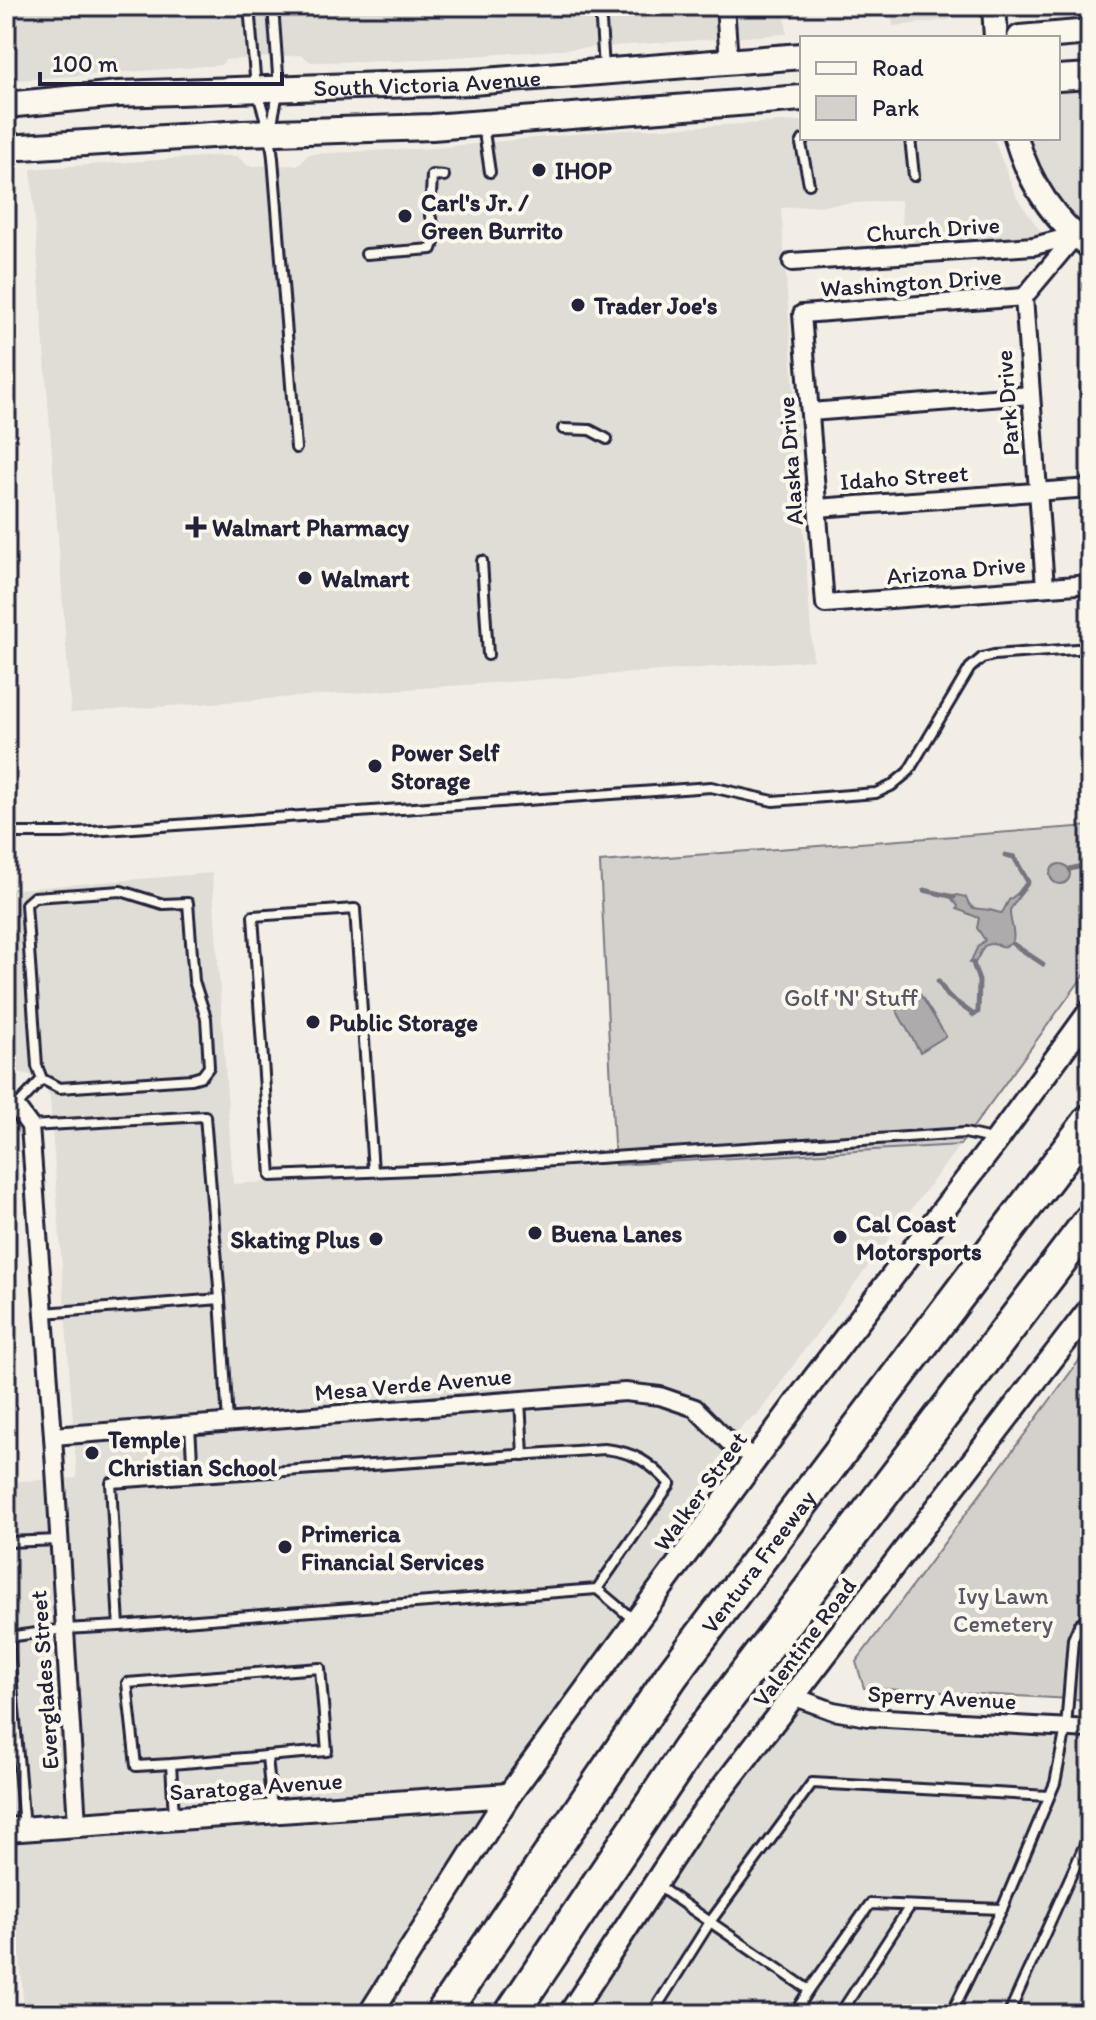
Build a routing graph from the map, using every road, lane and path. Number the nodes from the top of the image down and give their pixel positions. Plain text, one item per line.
1 (249, 6) edge
2 (273, 6) edge
3 (600, 6) edge
4 (725, 6) edge
5 (994, 6) edge
6 (1090, 32) edge
7 (996, 36) edge
8 (1043, 36) edge
9 (800, 56) edge
10 (729, 61) junction
11 (605, 72) junction
12 (1090, 76) edge
13 (1060, 78) edge
14 (268, 88) junction
15 (800, 98) edge
16 (6, 105) edge
17 (483, 124) junction
18 (270, 134) junction
19 (803, 140) edge
20 (910, 140) edge
21 (1017, 140) edge
22 (6, 148) edge
23 (490, 172) dead end
24 (444, 176) dead end
25 (914, 176) dead end
26 (809, 184) dead end
27 (1083, 241) edge
28 (366, 254) dead end
29 (792, 262) dead end
30 (1024, 297) junction
31 (802, 314) joint
32 (1090, 387) edge
33 (1090, 394) edge
34 (1030, 395) junction
35 (810, 412) junction
36 (563, 429) dead end
37 (607, 439) dead end
38 (296, 448) dead end
39 (1090, 488) edge
40 (1038, 492) junction
41 (817, 508) junction
42 (482, 561) dead end
43 (1090, 584) edge
44 (1045, 587) junction
45 (825, 604) joint
46 (1090, 648) edge
47 (488, 655) dead end
48 (6, 830) edge
49 (1090, 1012) edge
50 (42, 1079) junction
51 (16, 1107) joint
52 (1090, 1121) edge
53 (30, 1126) junction
54 (997, 1140) junction
55 (373, 1171) junction
56 (1090, 1221) edge
57 (220, 1299) junction
58 (1090, 1309) edge
59 (43, 1313) junction
60 (520, 1399) junction
61 (228, 1422) junction
62 (190, 1425) junction
63 (53, 1436) junction
64 (523, 1455) junction
65 (757, 1457) junction
66 (193, 1477) junction
67 (59, 1540) junction
68 (6, 1542) edge
69 (1090, 1557) edge
70 (1090, 1588) edge
71 (597, 1589) junction
72 (1090, 1614) edge
73 (636, 1621) junction
74 (119, 1626) junction
75 (65, 1629) junction
76 (795, 1697) junction
77 (1066, 1728) junction
78 (1090, 1729) edge
79 (267, 1756) junction
80 (171, 1764) junction
81 (509, 1795) junction
82 (1049, 1796) junction
83 (272, 1811) junction
84 (174, 1817) junction
85 (77, 1824) junction
86 (15, 1829) edge
87 (1090, 1833) edge
88 (655, 1883) junction
89 (910, 1906) junction
90 (1002, 1909) junction
91 (710, 1922) junction
92 (809, 1990) junction
93 (1010, 2011) dead end
94 (370, 2014) edge
95 (442, 2014) edge
96 (511, 2014) edge
97 (570, 2014) edge
98 (652, 2014) edge
99 (794, 2014) edge
100 (840, 2014) edge
101 (951, 2014) edge

1 - 14 lane
2 - 14 lane
3 - 11 lane
4 - 10 street
5 - 7 street
6 - 8 main road
9 - 10 main road, South Victoria Avenue
10 - 11 main road, South Victoria Avenue
11 - 14 main road, South Victoria Avenue
12 - 13 main road
14 - 16 main road, South Victoria Avenue
14 - 18 lane
14 - 18 lane
15 - 17 main road, South Victoria Avenue
17 - 18 main road, South Victoria Avenue
17 - 23 lane
18 - 22 main road, South Victoria Avenue
18 - 38 lane
19 - 26 lane
20 - 25 lane
21 - 27 street
24 - 28 lane
27 - 29 street, Church Drive
27 - 30 street
30 - 31 street, Washington Drive
30 - 34 street, Park Drive
31 - 35 street, Alaska Drive
32 - 33 street
34 - 35 street
34 - 40 street, Park Drive
35 - 41 street, Alaska Drive
36 - 37 lane
39 - 40 street, Idaho Street
40 - 41 street, Idaho Street
40 - 44 street, Park Drive
41 - 45 street, Alaska Drive
42 - 47 lane
43 - 44 street, Arizona Drive
44 - 45 street, Arizona Drive
46 - 48 lane
49 - 54 street, Walker Street
50 - 50 lane
50 - 51 lane
51 - 53 street
52 - 95 highway, Ventura Freeway
53 - 57 lane
53 - 59 street, Everglades Street
54 - 55 lane
54 - 65 street, Walker Street
55 - 55 lane
56 - 96 highway
57 - 59 lane
57 - 61 lane
58 - 76 street, Valentine Road
59 - 63 street, Everglades Street
60 - 61 street, Mesa Verde Avenue
60 - 64 lane
60 - 65 street, Mesa Verde Avenue
61 - 62 street, Mesa Verde Avenue
62 - 63 street, Mesa Verde Avenue
62 - 66 lane
63 - 67 street, Everglades Street
64 - 66 lane
64 - 71 lane
65 - 73 street, Walker Street
66 - 74 lane
67 - 68 lane
67 - 75 street, Everglades Street
69 - 70 lane
71 - 73 lane
71 - 74 lane
72 - 77 lane
73 - 81 street, Walker Street
74 - 75 lane
75 - 85 street, Everglades Street
75 - 86 lane
76 - 77 street, Sperry Avenue
76 - 88 street, Valentine Road
77 - 78 street, Sperry Avenue
77 - 82 lane
79 - 80 lane
79 - 80 lane
79 - 83 lane
80 - 84 lane
81 - 83 street, Saratoga Avenue
81 - 94 street, Walker Street
82 - 90 lane
82 - 91 lane
83 - 84 street, Saratoga Avenue
84 - 85 street, Saratoga Avenue
85 - 86 street, Saratoga Avenue
87 - 93 lane
88 - 91 lane
88 - 97 street, Valentine Road
89 - 90 lane
89 - 92 lane
89 - 100 lane
90 - 101 lane
91 - 92 lane
91 - 98 lane
92 - 99 lane

